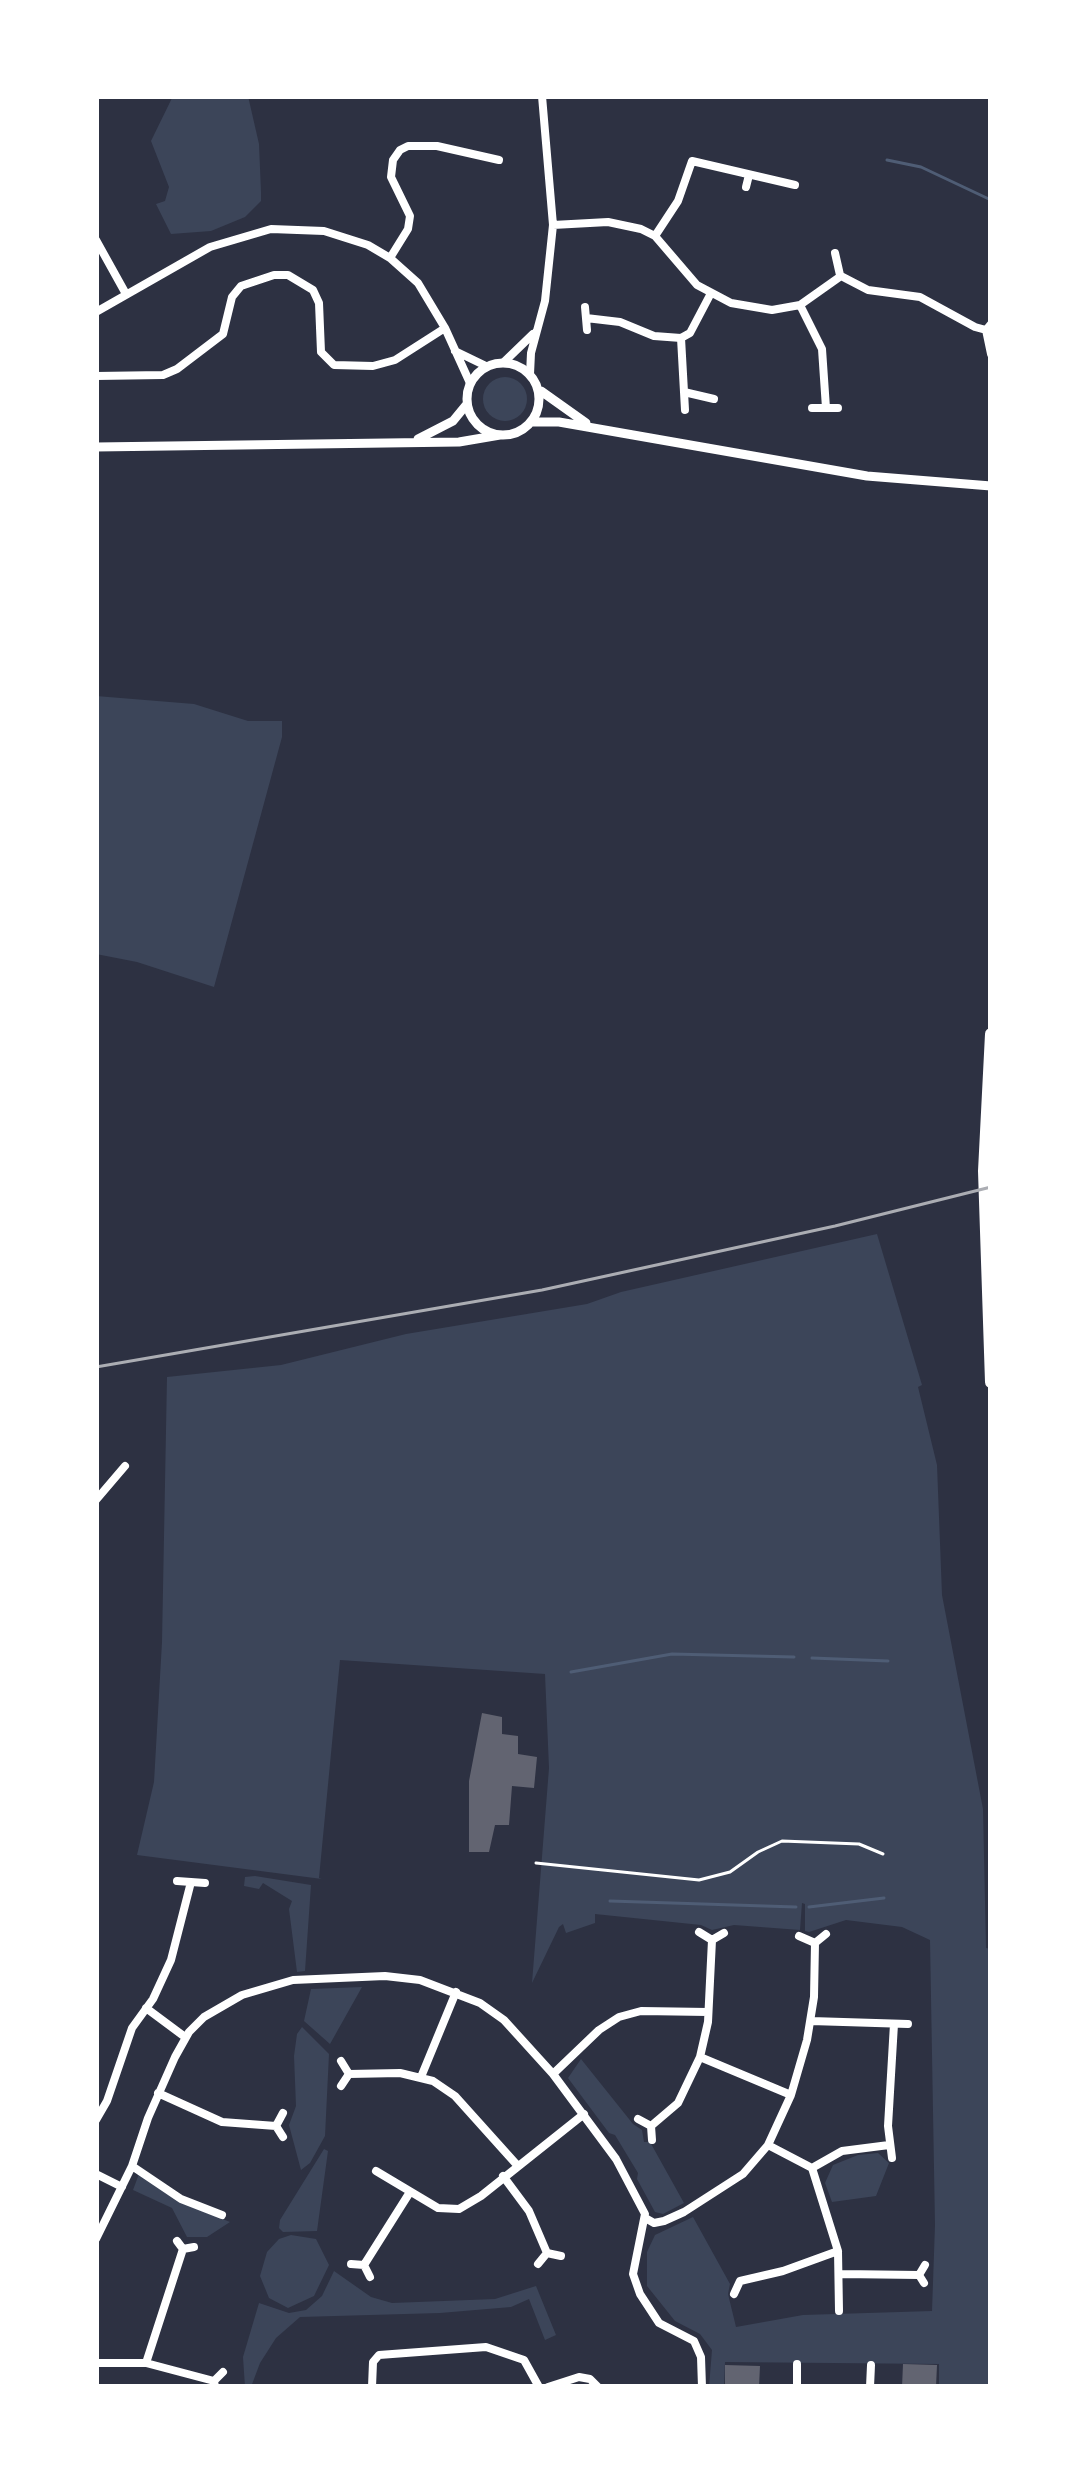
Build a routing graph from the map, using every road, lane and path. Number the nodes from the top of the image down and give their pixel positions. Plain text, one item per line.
1 (542, 96) edge
2 (460, 135) dead end
3 (458, 149) junction
4 (679, 157) dead end
5 (499, 160) dead end
6 (692, 161) junction
7 (749, 175) junction
8 (795, 185) dead end
9 (746, 187) dead end
10 (553, 225) junction
11 (655, 236) junction
12 (96, 241) edge
13 (835, 254) dead end
14 (390, 258) junction
15 (841, 276) junction
16 (126, 294) junction
17 (710, 295) junction
18 (800, 305) junction
19 (96, 312) edge
20 (228, 326) junction
21 (988, 327) edge
22 (445, 328) junction
23 (538, 328) junction
24 (242, 329) dead end
25 (586, 330) dead end
26 (681, 338) junction
27 (454, 351) junction
28 (991, 354) edge
29 (503, 362) junction
30 (328, 363) junction
31 (486, 366) junction
32 (321, 372) dead end
33 (530, 374) junction
34 (96, 376) edge
35 (470, 383) junction
36 (538, 389) junction
37 (684, 392) junction
38 (714, 399) dead end
39 (467, 404) junction
40 (812, 408) dead end
41 (826, 408) junction
42 (838, 408) dead end
43 (685, 410) dead end
44 (531, 422) junction
45 (597, 428) junction
46 (500, 435) junction
47 (413, 441) junction
48 (96, 447) edge
49 (991, 486) edge
50 (991, 1034) edge
51 (991, 1382) edge
52 (127, 1464) dead end
53 (96, 1500) edge
54 (883, 1854) dead end
55 (536, 1863) dead end
56 (177, 1881) dead end
57 (191, 1882) junction
58 (205, 1883) dead end
59 (699, 1932) dead end
60 (724, 1933) dead end
61 (826, 1934) dead end
62 (800, 1936) dead end
63 (712, 1940) junction
64 (815, 1943) junction
65 (455, 1992) junction
66 (146, 2008) junction
67 (708, 2012) junction
68 (811, 2021) junction
69 (894, 2024) junction
70 (908, 2024) dead end
71 (185, 2037) junction
72 (700, 2057) junction
73 (341, 2062) dead end
74 (349, 2074) junction
75 (553, 2074) junction
76 (421, 2077) junction
77 (341, 2086) dead end
78 (158, 2093) junction
79 (791, 2095) junction
80 (283, 2114) dead end
81 (584, 2114) junction
82 (638, 2119) dead end
83 (96, 2120) edge
84 (277, 2126) junction
85 (651, 2126) junction
86 (284, 2137) dead end
87 (652, 2140) dead end
88 (768, 2145) junction
89 (889, 2145) junction
90 (892, 2158) dead end
91 (517, 2165) junction
92 (132, 2166) junction
93 (812, 2168) junction
94 (376, 2171) dead end
95 (96, 2174) edge
96 (503, 2176) junction
97 (122, 2187) junction
98 (410, 2192) junction
99 (222, 2215) dead end
100 (645, 2218) junction
101 (96, 2239) edge
102 (185, 2246) dead end
103 (838, 2251) junction
104 (547, 2253) junction
105 (561, 2257) dead end
106 (351, 2264) dead end
107 (538, 2264) dead end
108 (364, 2265) junction
109 (925, 2265) dead end
110 (841, 2274) junction
111 (370, 2277) dead end
112 (734, 2294) dead end
113 (839, 2312) dead end
114 (146, 2362) junction
115 (96, 2363) edge
116 (797, 2364) dead end
117 (871, 2365) dead end
118 (224, 2372) dead end
119 (214, 2384) edge
120 (372, 2387) edge
121 (539, 2387) edge
122 (548, 2387) edge
123 (598, 2387) edge
124 (702, 2387) edge
125 (797, 2387) edge
126 (870, 2387) edge

1 - 10 street
2 - 3 street
3 - 5 street
3 - 14 street
4 - 6 street
6 - 7 street
6 - 11 street
7 - 8 street
7 - 9 street
10 - 11 street
10 - 23 street
11 - 17 street
12 - 16 street
13 - 15 street
14 - 16 street
14 - 22 street
15 - 18 street
15 - 21 street
16 - 19 street
17 - 18 street
17 - 26 street
18 - 41 street
20 - 24 street
20 - 30 street
20 - 34 street
21 - 28 street
22 - 27 street
22 - 30 street
23 - 29 street
23 - 33 street
25 - 26 street
26 - 37 street
27 - 31 street
27 - 35 street
29 - 31 street
29 - 33 street
30 - 32 street
31 - 35 street
33 - 36 street
35 - 39 street
36 - 44 street
36 - 45 street
37 - 38 street
37 - 43 street
39 - 46 street
39 - 47 street
40 - 41 street
41 - 42 street
44 - 45 street
44 - 46 street
45 - 49 street
46 - 47 street
47 - 48 street
50 - 51 highway
52 - 53 street
54 - 55 path
56 - 57 street
57 - 58 street
57 - 66 street
59 - 63 street
60 - 63 street
61 - 64 street
62 - 64 street
63 - 67 street
64 - 68 street
65 - 71 street
65 - 75 street
65 - 76 street
66 - 71 street
66 - 83 street
67 - 72 street
67 - 75 street
68 - 69 street
68 - 79 street
69 - 70 street
69 - 89 street
71 - 78 street
72 - 79 street
72 - 85 street
73 - 74 street
74 - 76 street
74 - 77 street
75 - 81 street
76 - 91 street
78 - 84 street
78 - 92 street
79 - 88 street
80 - 84 street
81 - 91 street
81 - 100 street
82 - 85 street
84 - 86 street
85 - 87 street
88 - 93 street
88 - 100 street
89 - 90 street
89 - 93 street
91 - 96 street
92 - 97 street
92 - 99 street
93 - 103 street
94 - 98 street
95 - 97 street
96 - 98 street
96 - 104 street
97 - 101 street
98 - 108 street
100 - 124 street
102 - 114 street
103 - 110 street
103 - 112 street
104 - 105 street
104 - 107 street
106 - 108 street
108 - 111 street
109 - 110 street
110 - 113 street
114 - 115 street
114 - 119 street
116 - 125 street
117 - 126 street
118 - 119 street
120 - 121 street
122 - 123 street

